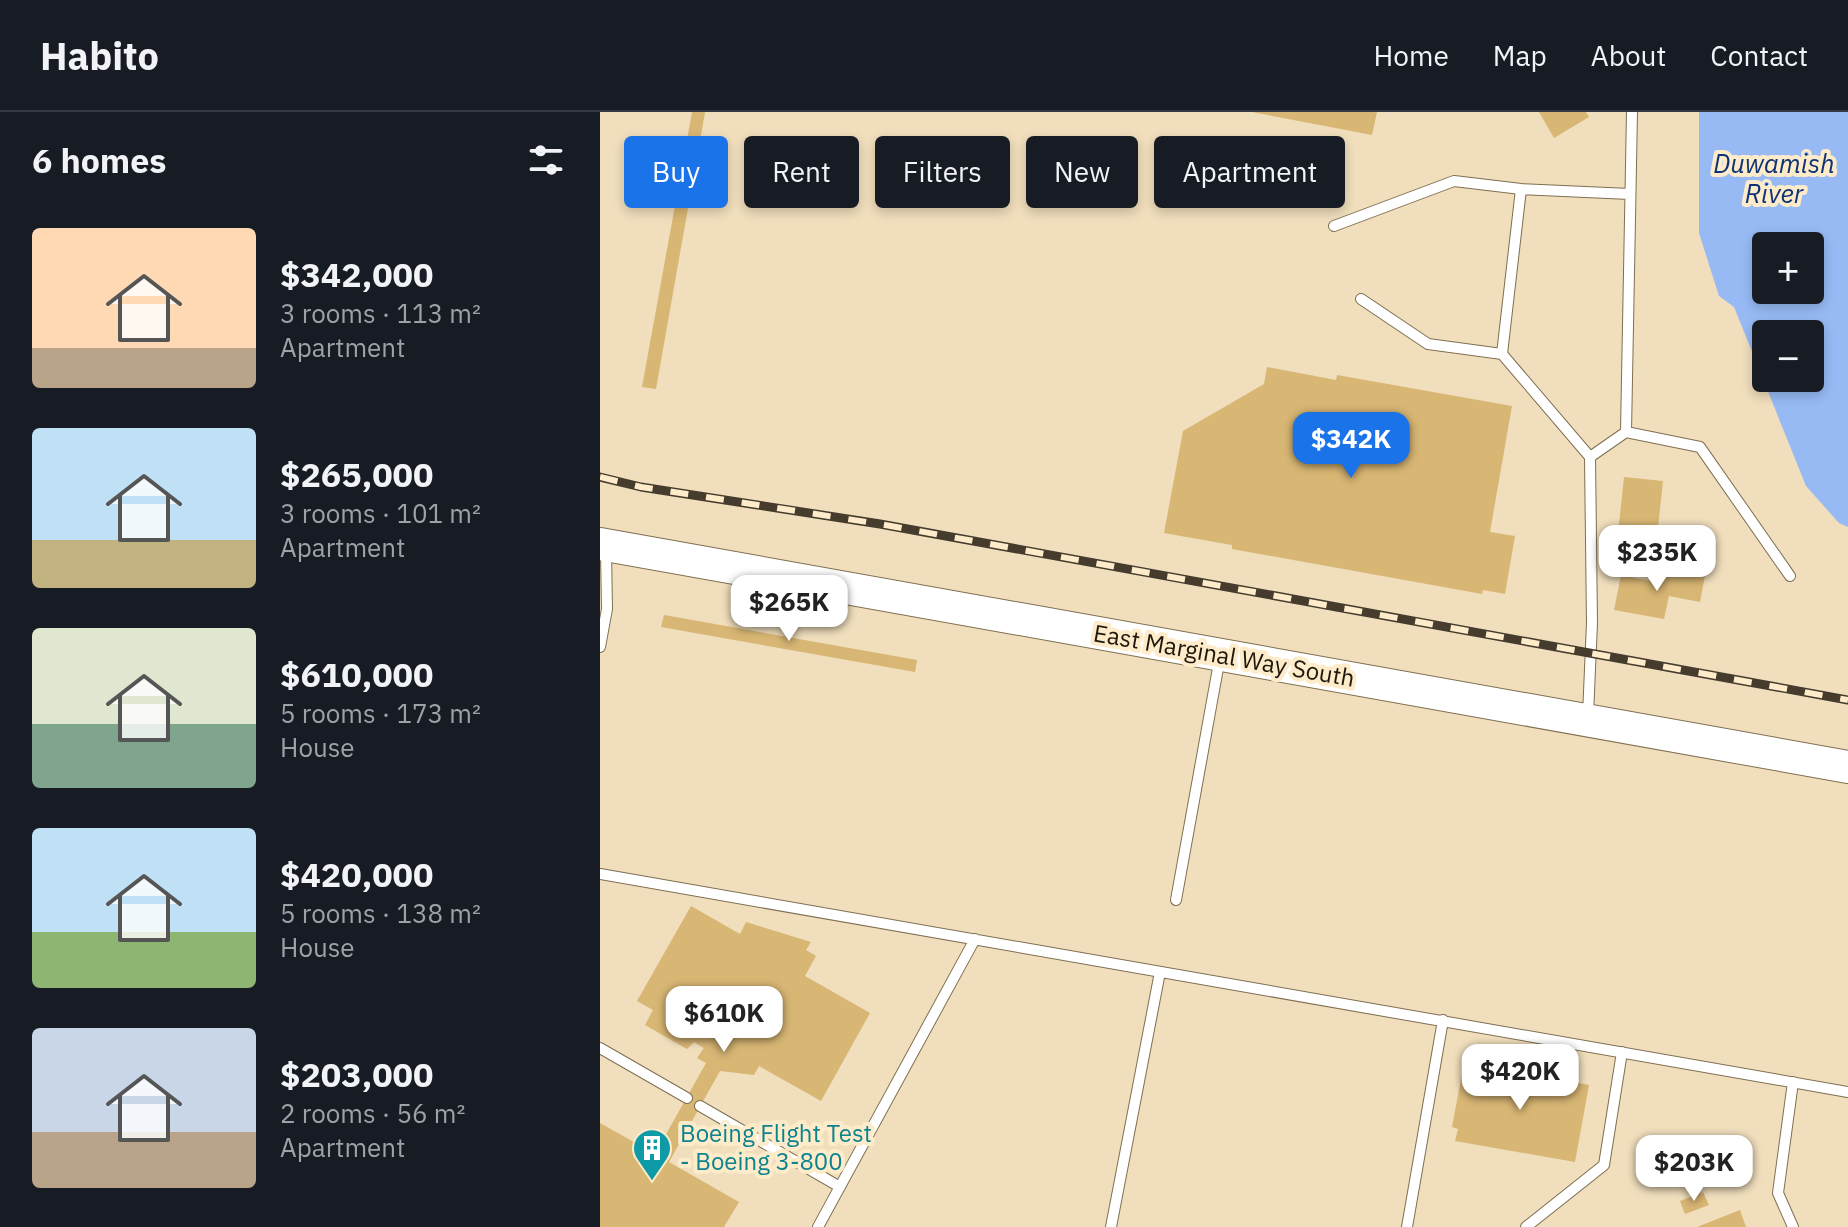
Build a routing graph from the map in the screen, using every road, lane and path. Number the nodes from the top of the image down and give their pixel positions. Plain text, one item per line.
1 (1632, 112) edge
2 (1521, 189) junction
3 (1630, 194) junction
4 (1334, 226) dead end
5 (1361, 299) dead end
6 (1502, 354) junction
7 (1626, 432) junction
8 (1590, 457) junction
9 (602, 548) edge
10 (1790, 576) dead end
11 (600, 647) edge
12 (1221, 655) junction
13 (1588, 721) junction
14 (1848, 767) edge
15 (600, 874) edge
16 (1176, 900) dead end
17 (975, 939) junction
18 (1160, 972) junction
19 (1443, 1020) junction
20 (600, 1048) edge
21 (1622, 1052) junction
22 (1793, 1082) junction
23 (1848, 1092) edge
24 (687, 1098) dead end
25 (700, 1106) dead end
26 (840, 1187) junction
27 (818, 1227) edge
28 (1111, 1227) edge
29 (1407, 1227) edge
30 (1526, 1227) edge
31 (1793, 1227) edge

1 - 3 lane
2 - 3 lane
2 - 4 lane
2 - 6 lane
3 - 7 lane
5 - 6 lane
6 - 8 lane
7 - 8 lane
7 - 10 lane
8 - 13 lane
9 - 11 lane
9 - 12 main road, East Marginal Way South
12 - 13 main road, East Marginal Way South
12 - 16 lane
13 - 14 main road, East Marginal Way South
15 - 17 lane
17 - 18 lane
17 - 26 lane
18 - 19 lane
18 - 28 lane
19 - 21 lane
19 - 29 lane
20 - 24 lane
21 - 22 lane
21 - 30 lane
22 - 23 lane
22 - 31 lane
25 - 26 lane
26 - 27 lane

